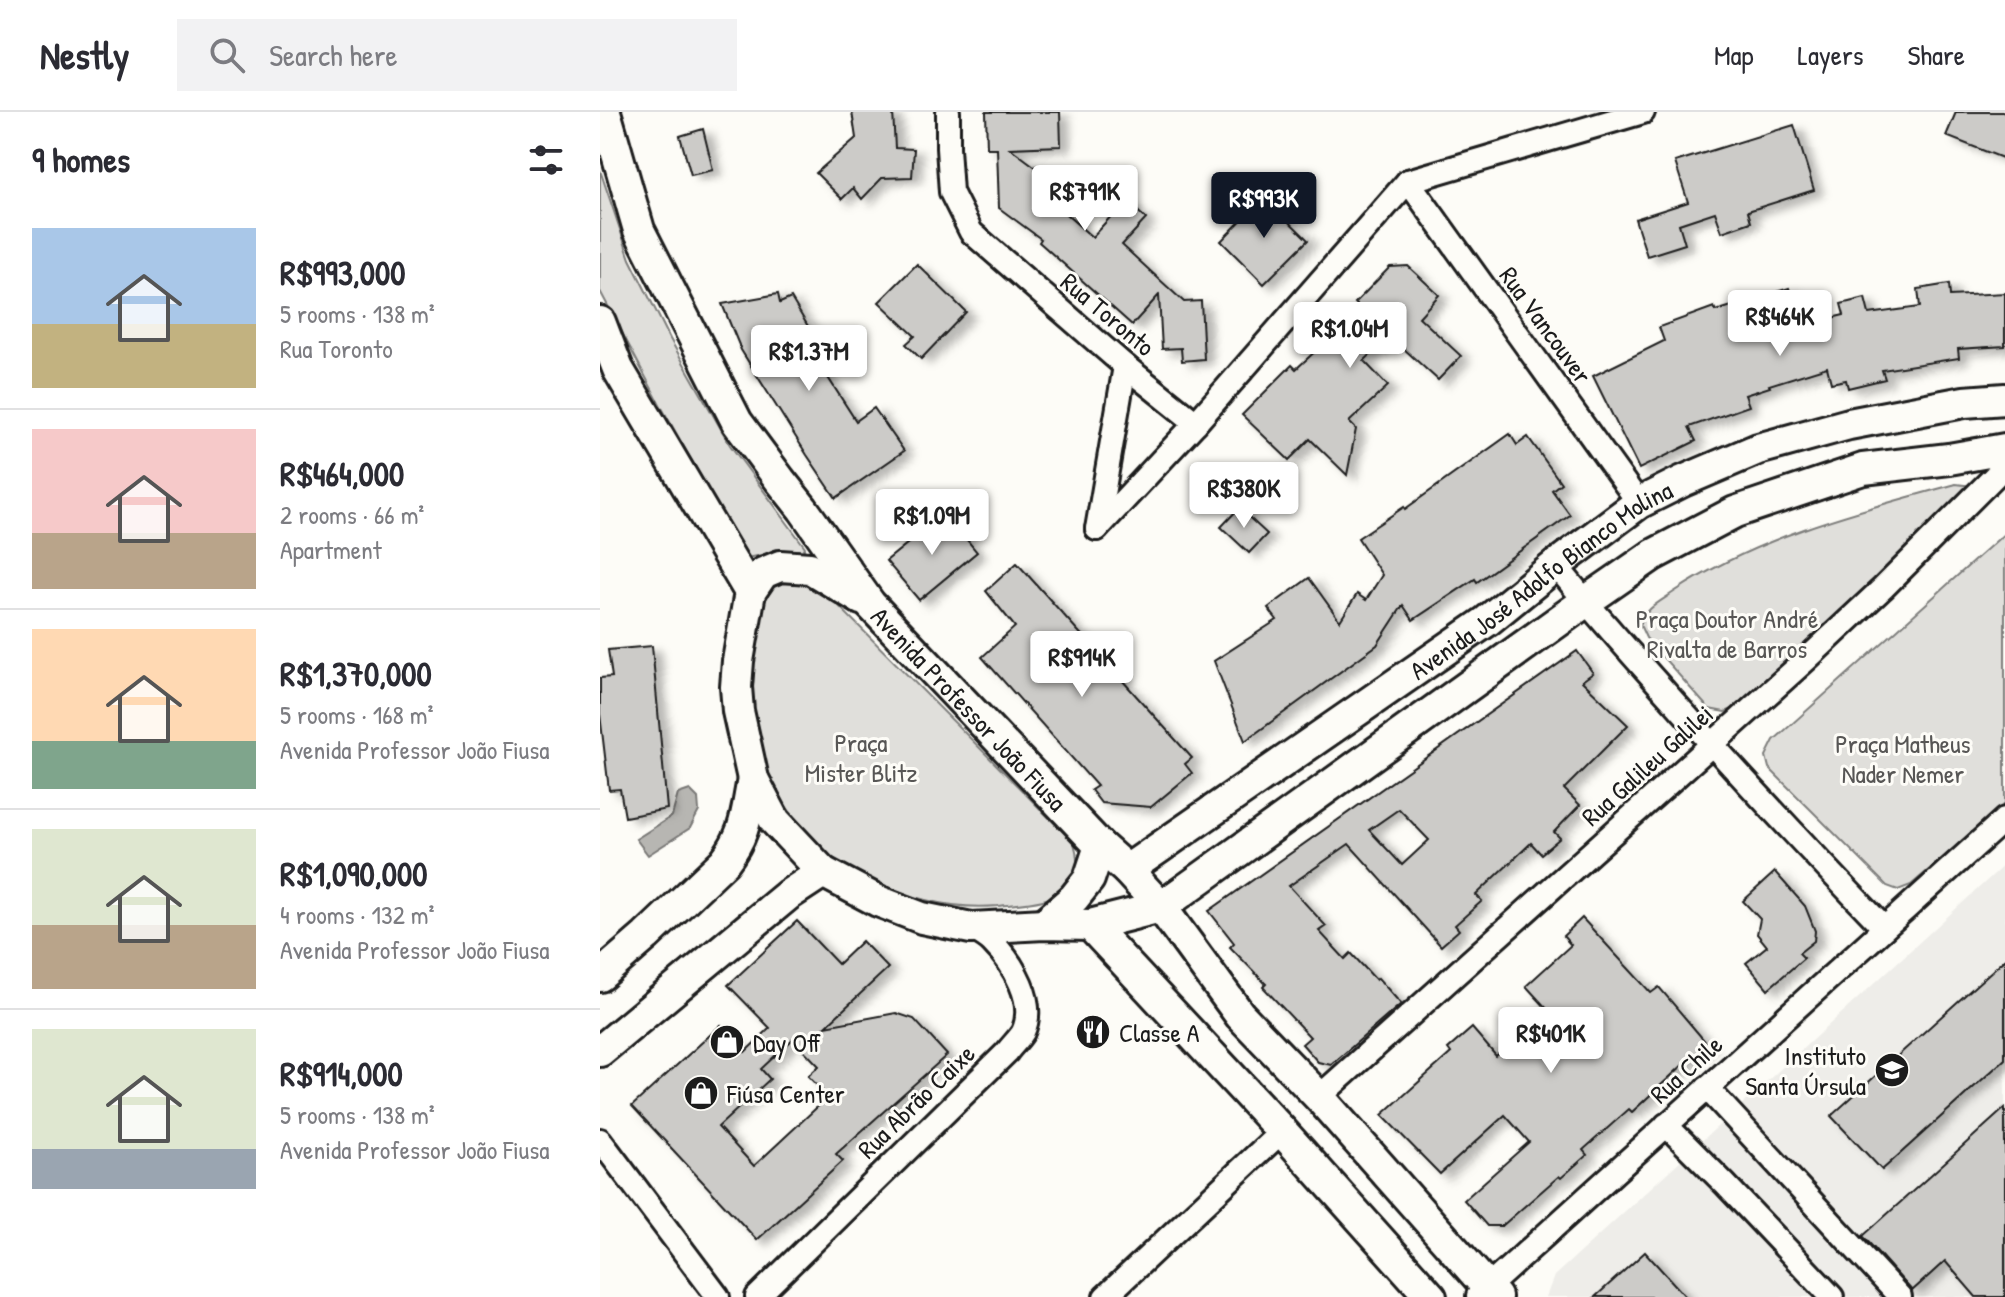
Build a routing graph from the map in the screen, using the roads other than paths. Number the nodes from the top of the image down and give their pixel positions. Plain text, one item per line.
1 (605, 112) edge
2 (948, 112) edge
3 (1643, 112) edge
4 (1408, 181) junction
5 (600, 322) edge
6 (1125, 366) junction
7 (2005, 399) edge
8 (1196, 423) junction
9 (1849, 424) junction
10 (2005, 449) edge
11 (2005, 466) edge
12 (1863, 469) junction
13 (1639, 503) junction
14 (1556, 565) junction
15 (750, 592) junction
16 (1585, 602) junction
17 (870, 604) junction
18 (1712, 744) junction
19 (753, 779) junction
20 (2005, 819) edge
21 (1100, 846) junction
22 (1127, 870) junction
23 (823, 872) junction
24 (1161, 907) junction
25 (1044, 924) junction
26 (1090, 925) junction
27 (971, 928) junction
28 (1884, 928) junction
29 (600, 976) edge
30 (601, 1048) edge
31 (1707, 1088) junction
32 (1319, 1097) junction
33 (1666, 1125) junction
34 (1282, 1131) junction
35 (600, 1140) edge
36 (1487, 1294) edge
37 (718, 1297) edge
38 (757, 1297) edge
39 (1105, 1297) edge
40 (1431, 1297) edge
41 (1832, 1297) edge
42 (1900, 1297) edge

1 - 17 main road, Avenida Professor João Fiusa
2 - 6 street, Rua Toronto
3 - 4 street
4 - 8 street
4 - 13 street, Rua Vancouver
5 - 15 main road
6 - 8 street, Rua Toronto
6 - 8 street
7 - 9 main road, Avenida José Adolfo Bianco Molina
9 - 12 main road
9 - 13 main road, Avenida José Adolfo Bianco Molina
10 - 12 main road, Avenida José Adolfo Bianco Molina
11 - 18 street, Rua Galileu Galilei
12 - 16 main road, Avenida José Adolfo Bianco Molina
13 - 14 main road, Avenida José Adolfo Bianco Molina
14 - 16 street
14 - 22 main road, Avenida José Adolfo Bianco Molina
15 - 17 main road
15 - 19 main road
16 - 18 street
16 - 24 main road, Avenida José Adolfo Bianco Molina
17 - 21 main road, Avenida Professor João Fiusa
18 - 28 street
18 - 32 street, Rua Galileu Galilei
19 - 23 main road
19 - 29 main road
20 - 28 street, Rua Chile
21 - 22 main road, Avenida Professor João Fiusa
21 - 25 main road
22 - 24 main road, Avenida Professor João Fiusa
23 - 27 main road
23 - 30 main road
24 - 26 main road
24 - 32 main road, Avenida Professor João Fiusa
25 - 26 main road
25 - 27 main road
26 - 34 main road
27 - 38 street, Rua Abrão Caixe
28 - 31 street, Rua Chile
31 - 33 street, Rua Chile
31 - 42 street
32 - 36 main road, Avenida Professor João Fiusa
33 - 36 street, Rua Chile
33 - 41 street
34 - 39 street
34 - 40 main road
35 - 37 street

